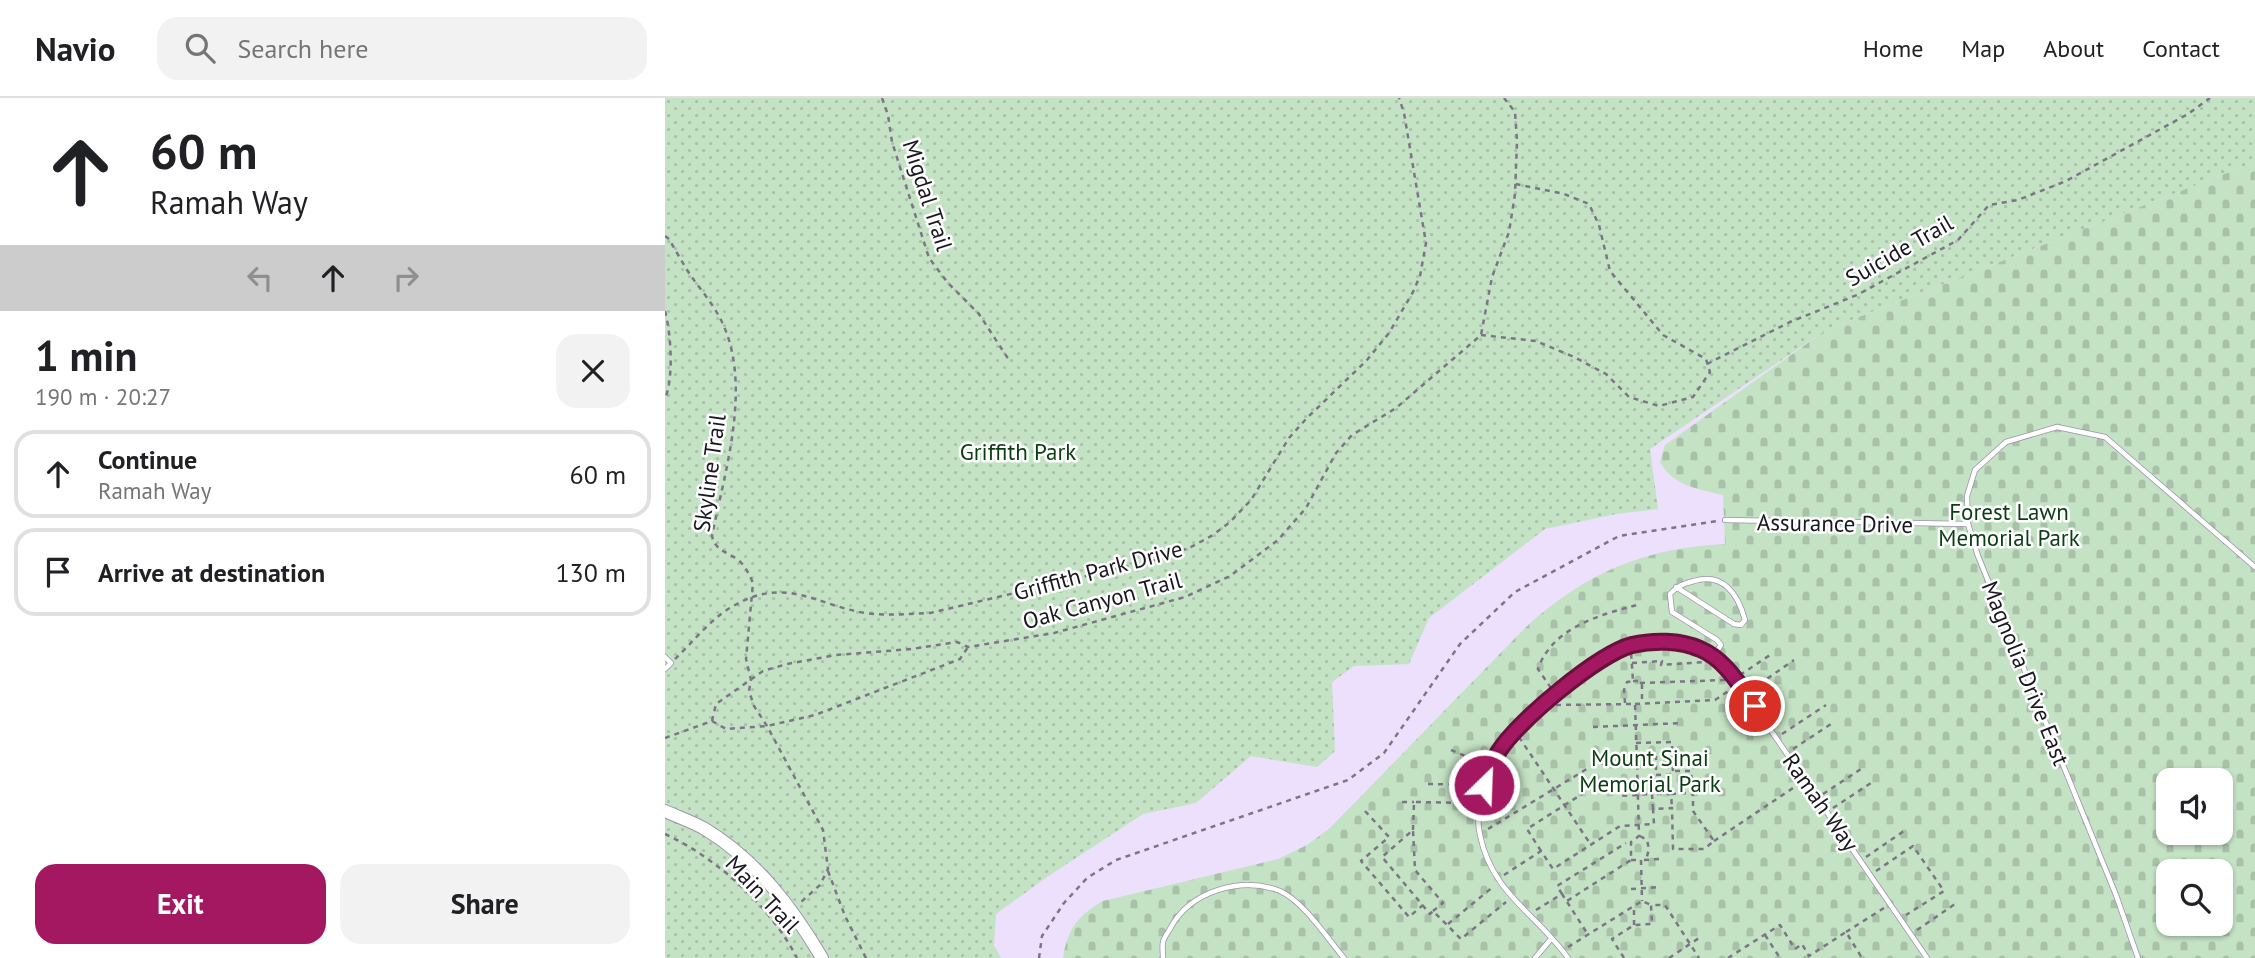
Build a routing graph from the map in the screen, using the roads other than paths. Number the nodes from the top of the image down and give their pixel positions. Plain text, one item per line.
1 (1724, 520) road end
2 (1968, 524) junction
3 (2255, 567) edge
4 (1676, 587) junction
5 (665, 657) edge
6 (1713, 657) junction
7 (665, 669) edge
8 (665, 811) edge
9 (1552, 939) junction
10 (822, 958) edge
11 (1163, 958) edge
12 (1344, 958) edge
13 (1535, 958) edge
14 (1568, 958) edge
15 (1927, 958) edge
16 (2138, 958) edge

1 - 2 lane, Assurance Drive
2 - 3 lane, Magnolia Drive East
2 - 16 lane, Magnolia Drive East
4 - 4 lane
4 - 6 lane
5 - 7 lane
6 - 9 lane, Ramah Way
6 - 15 lane, Ramah Way
8 - 10 street
9 - 13 lane
9 - 14 lane
11 - 12 lane

